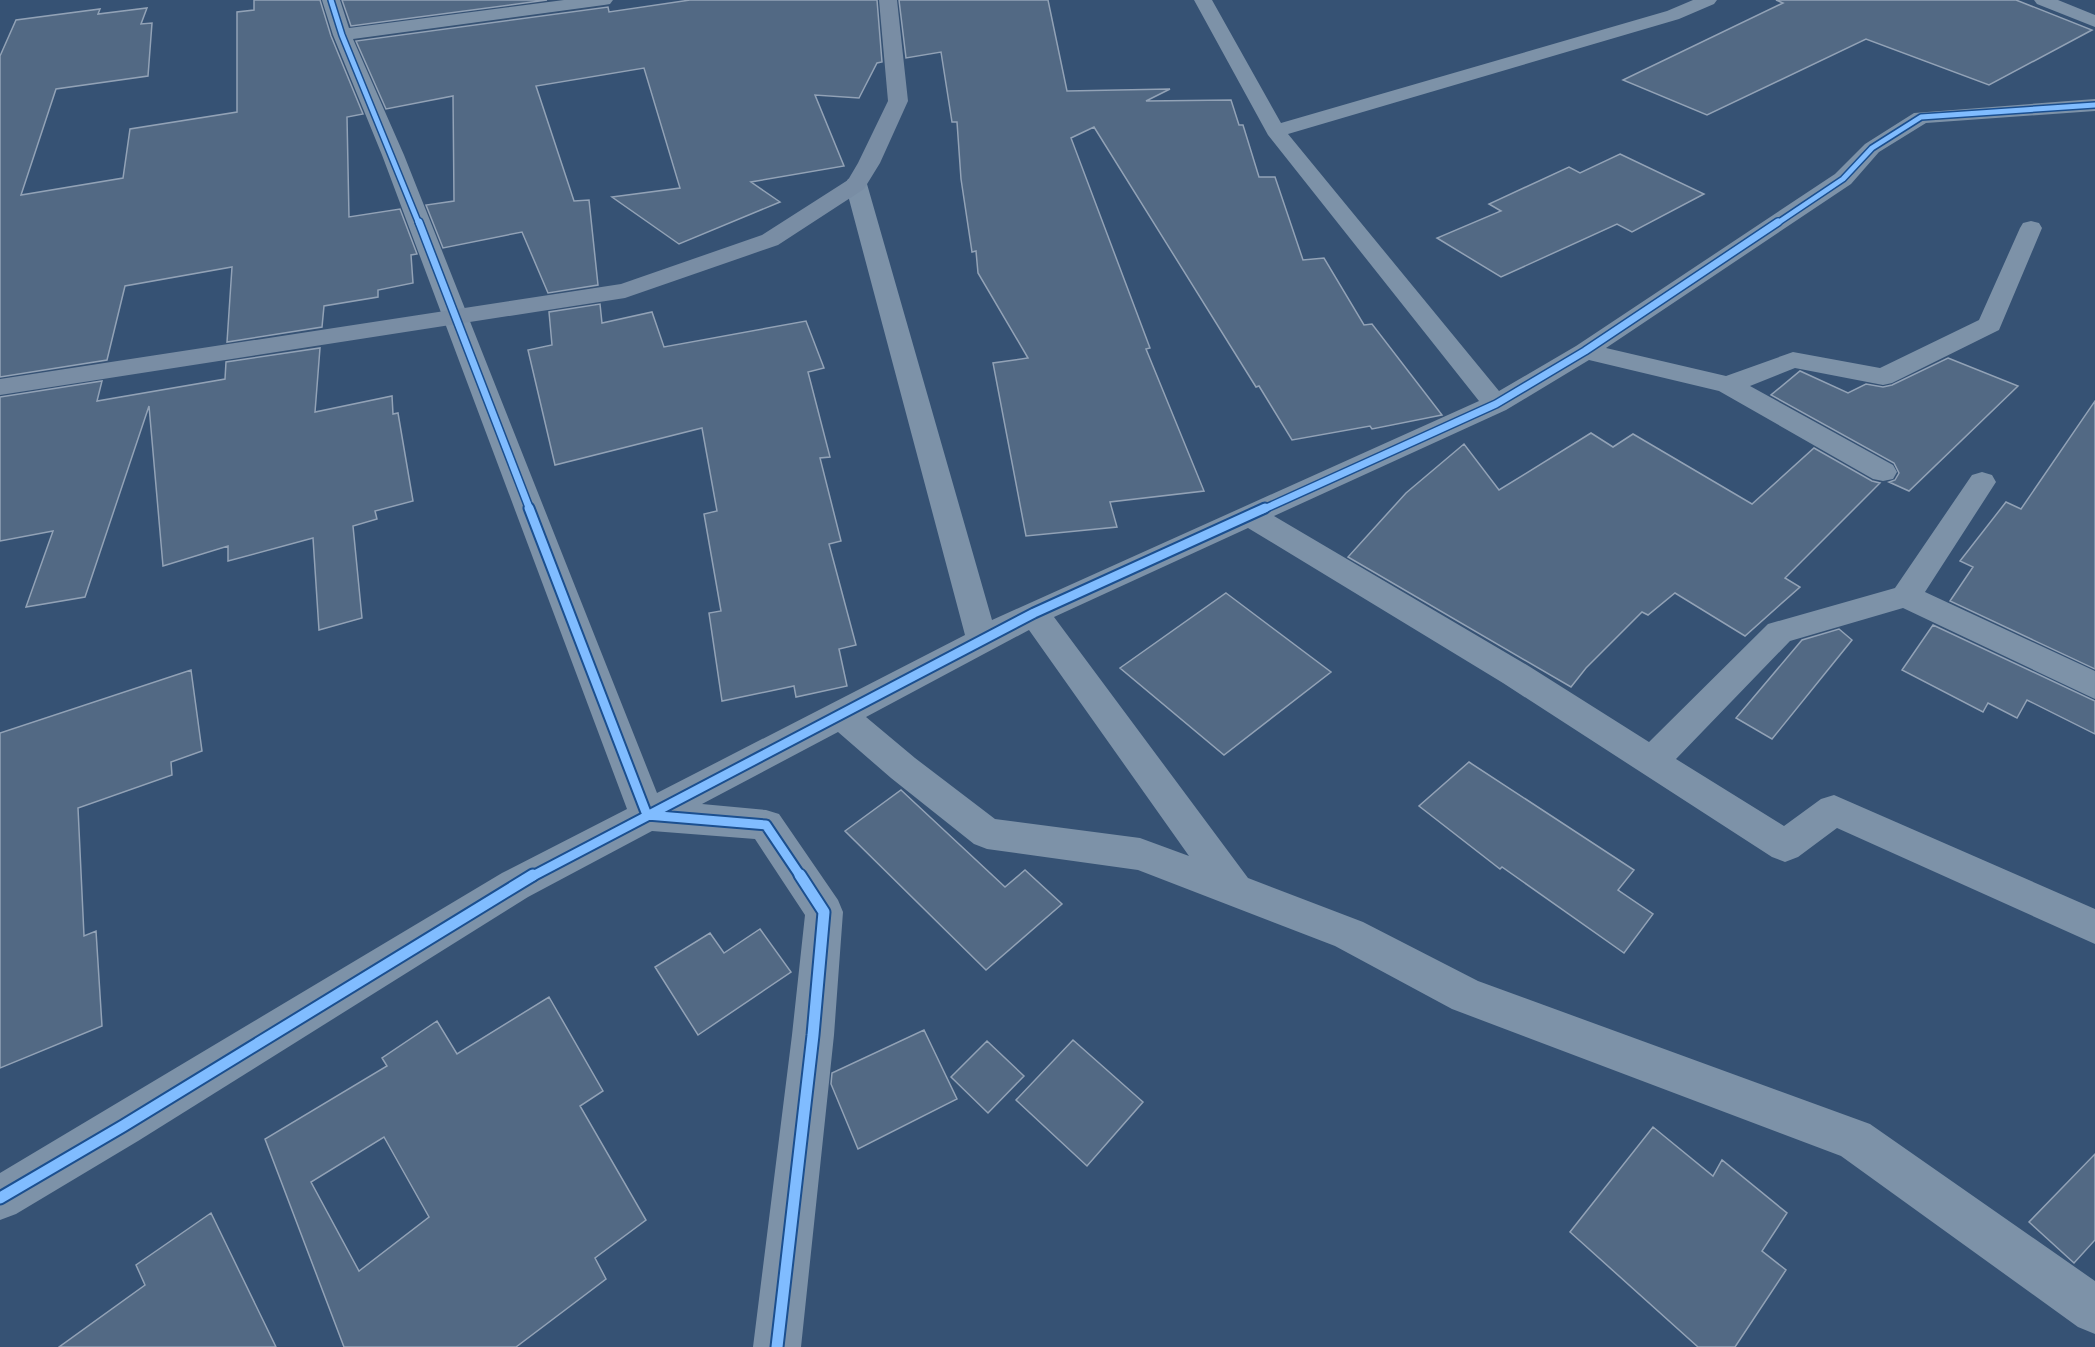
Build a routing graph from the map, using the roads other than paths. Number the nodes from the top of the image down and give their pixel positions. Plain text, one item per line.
1 (331, 0) edge
2 (604, 0) edge
3 (888, 0) edge
4 (1203, 0) edge
5 (1708, 0) edge
6 (2043, 0) edge
7 (1654, 5) dead end
8 (1672, 15) junction
9 (2095, 22) edge
10 (342, 35) junction
11 (2095, 105) edge
12 (1275, 131) junction
13 (856, 184) junction
14 (2031, 228) dead end
15 (456, 318) junction
16 (1585, 351) junction
17 (1728, 385) junction
18 (0, 387) edge
19 (1496, 404) junction
20 (1883, 472) dead end
21 (1982, 482) dead end
22 (1249, 515) junction
23 (1906, 596) junction
24 (1034, 613) junction
25 (981, 640) junction
26 (2095, 686) edge
27 (842, 715) junction
28 (1652, 761) junction
29 (647, 815) junction
30 (1234, 889) junction
31 (2095, 927) edge
32 (0, 1198) edge
33 (2095, 1310) edge
34 (777, 1347) edge

1 - 10 street
2 - 10 street
3 - 13 street
4 - 12 street
5 - 8 street
6 - 9 street
7 - 8 street
8 - 12 street
10 - 15 street
11 - 16 street
12 - 19 street
13 - 15 street
13 - 25 street
14 - 17 street
15 - 18 street
15 - 29 street
16 - 17 street
16 - 19 street
17 - 20 street
19 - 22 street
21 - 23 street
22 - 24 street
22 - 28 street
23 - 26 street
23 - 28 street
24 - 25 street
24 - 30 street
25 - 27 street
27 - 29 street
27 - 30 street
28 - 31 street
29 - 32 street
29 - 34 street
30 - 33 street

